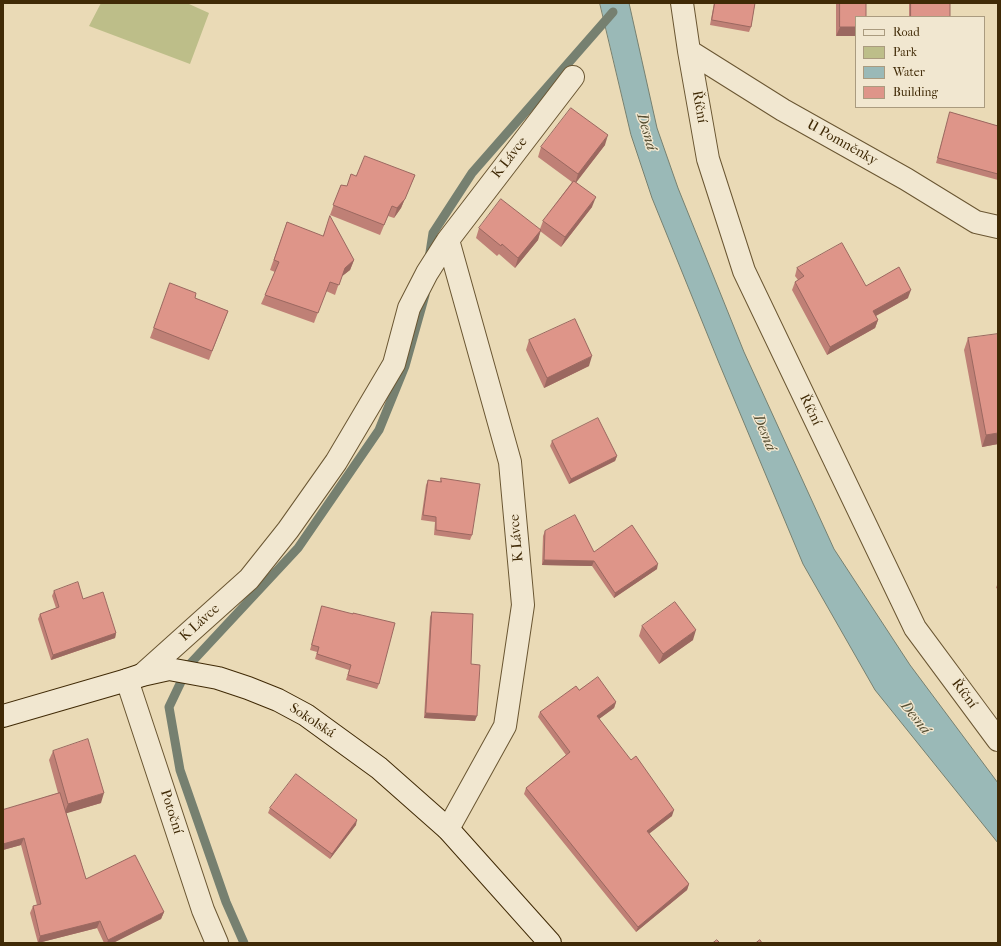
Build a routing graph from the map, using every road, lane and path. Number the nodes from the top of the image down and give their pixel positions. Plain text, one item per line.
1 (682, 3) edge
2 (689, 51) junction
3 (573, 77) dead end
4 (998, 227) edge
5 (445, 244) junction
6 (135, 678) junction
7 (3, 716) edge
8 (998, 740) edge
9 (448, 828) junction
10 (217, 943) edge
11 (550, 943) edge

1 - 2 street, Říční
2 - 4 street, U Pomněnky
2 - 8 street, Říční
3 - 5 street, K Lávce
5 - 6 street, K Lávce
5 - 9 street, K Lávce
6 - 7 street, Sokolská
6 - 9 street, Sokolská
6 - 10 street, Potoční
9 - 11 street, Sokolská

